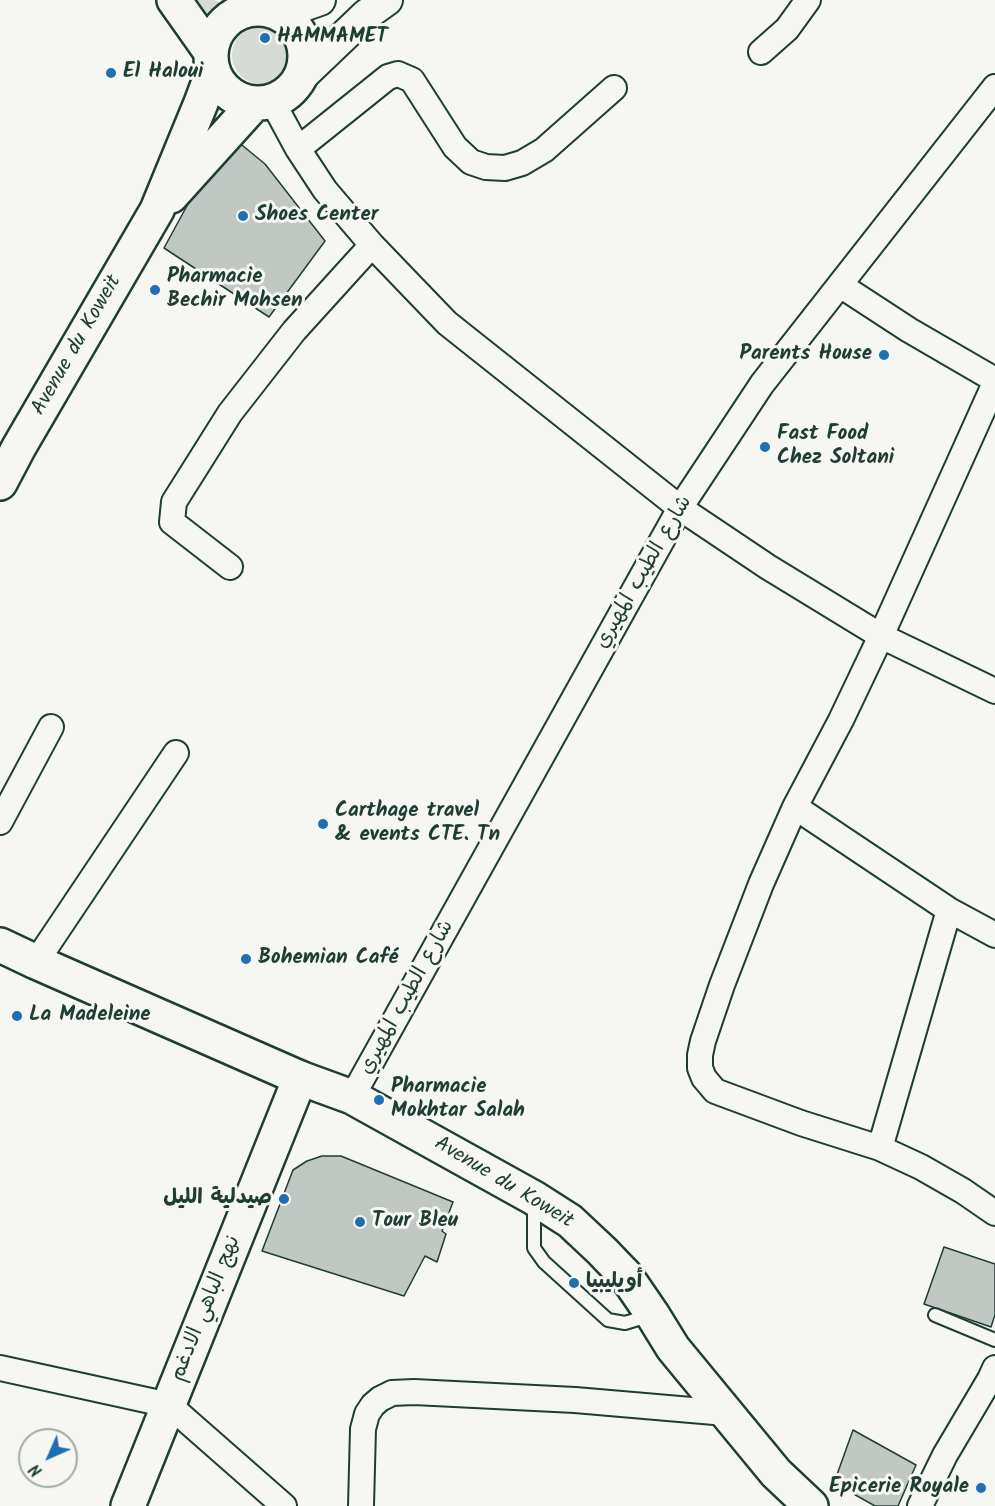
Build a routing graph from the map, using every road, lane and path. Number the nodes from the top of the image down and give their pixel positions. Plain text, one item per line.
1 (174, 0) edge
2 (320, 0) edge
3 (387, 0) edge
4 (808, 0) edge
5 (263, 7) edge
6 (761, 52) dead end
7 (211, 61) junction
8 (300, 78) junction
9 (995, 87) edge
10 (614, 88) dead end
11 (263, 102) junction
12 (298, 149) junction
13 (158, 210) junction
14 (372, 245) junction
15 (840, 285) junction
16 (995, 382) edge
17 (0, 483) edge
18 (680, 508) junction
19 (230, 567) dead end
20 (881, 636) junction
21 (995, 691) edge
22 (51, 727) dead end
23 (176, 753) dead end
24 (795, 807) junction
25 (0, 822) edge
26 (949, 910) junction
27 (995, 935) edge
28 (0, 945) edge
29 (36, 962) junction
30 (300, 1078) junction
31 (352, 1097) junction
32 (880, 1148) junction
33 (534, 1198) junction
34 (995, 1213) edge
35 (652, 1314) junction
36 (935, 1315) dead end
37 (995, 1340) edge
38 (0, 1368) edge
39 (995, 1368) edge
40 (169, 1405) junction
41 (726, 1413) junction
42 (128, 1506) edge
43 (284, 1506) edge
44 (361, 1506) edge
45 (811, 1506) edge
46 (920, 1506) edge

1 - 7 main road
2 - 5 street
3 - 8 street
4 - 6 street
5 - 7 main road
5 - 8 main road
7 - 11 main road
7 - 13 main road
8 - 11 main road
9 - 15 street, شارع الطيب المهيري
10 - 12 street
11 - 12 street
11 - 13 main road
12 - 14 street
13 - 17 main road, Avenue du Koweit
14 - 18 street
14 - 19 street
15 - 16 street
15 - 18 street, شارع الطيب المهيري
16 - 20 street
18 - 20 street
18 - 31 street, شارع الطيب المهيري
20 - 21 street
20 - 24 street
22 - 25 street
23 - 29 street
24 - 26 street
24 - 32 street
26 - 27 street
26 - 32 street
28 - 29 main road, Avenue du Koweit
29 - 30 main road, Avenue du Koweit
30 - 31 main road, Avenue du Koweit
30 - 40 main road, نهج الباهي الادغم
31 - 33 main road, Avenue du Koweit
32 - 34 street
33 - 35 main road, Avenue du Koweit
33 - 35 lane
35 - 41 main road, Avenue du Koweit
36 - 37 lane
38 - 40 street
39 - 46 street
40 - 42 main road, نهج الباهي الادغم
40 - 43 street
41 - 44 street
41 - 45 main road, Avenue du Koweit

